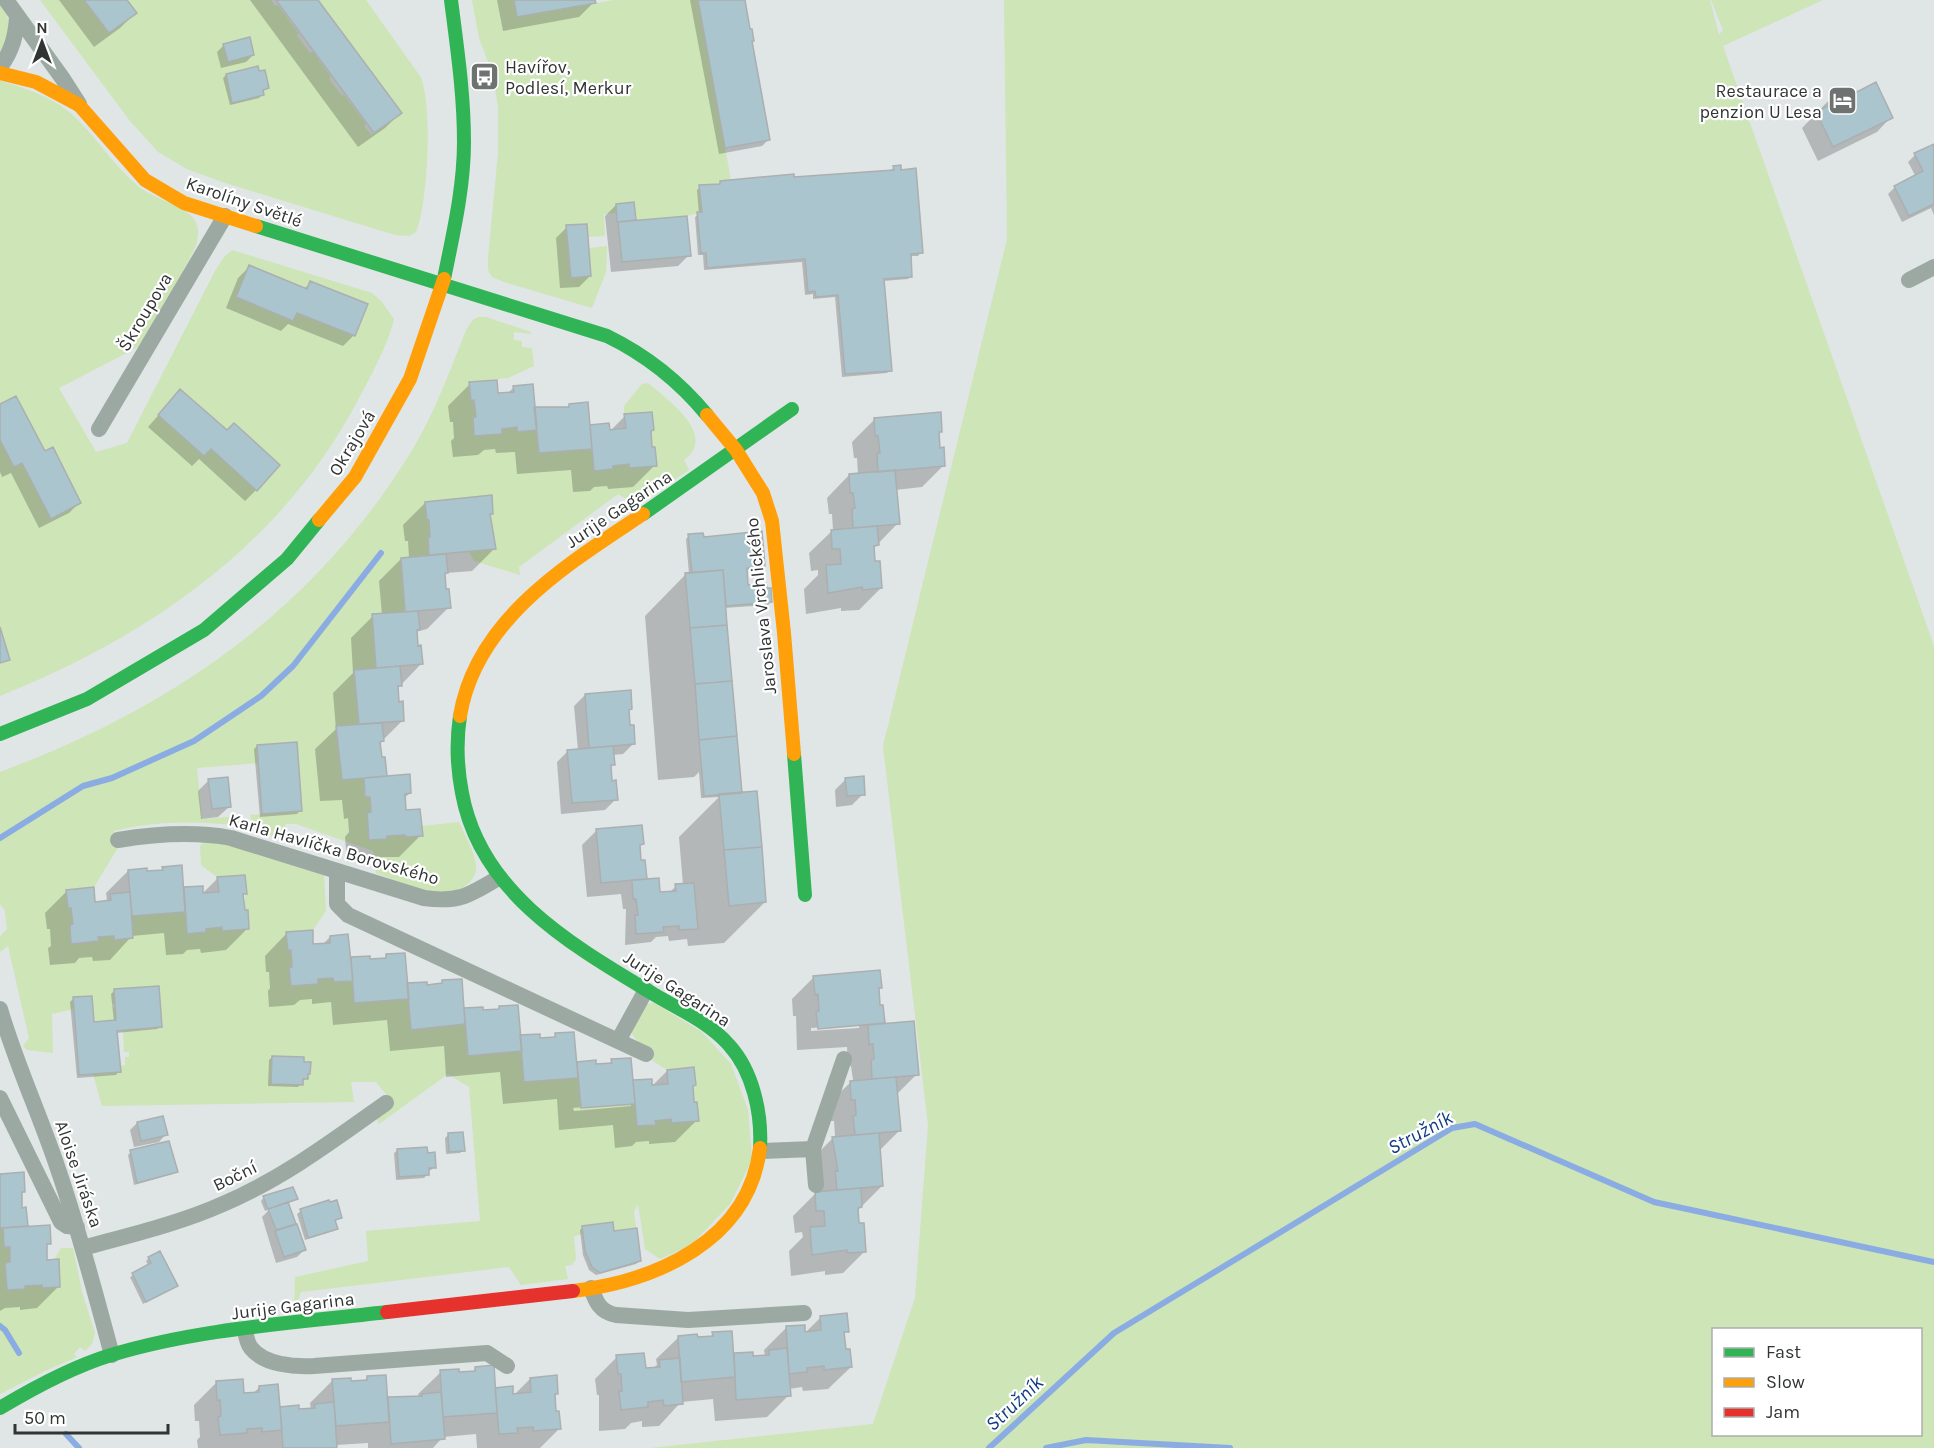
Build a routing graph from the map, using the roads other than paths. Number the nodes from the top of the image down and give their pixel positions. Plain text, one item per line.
1 (6, 0) edge
2 (452, 0) edge
3 (17, 16) junction
4 (0, 67) edge
5 (0, 73) edge
6 (79, 105) junction
7 (225, 216) junction
8 (1934, 267) edge
9 (1909, 280) dead end
10 (443, 286) junction
11 (792, 409) dead end
12 (99, 429) dead end
13 (736, 450) junction
14 (0, 734) edge
15 (118, 840) dead end
16 (337, 871) junction
17 (498, 878) junction
18 (805, 895) dead end
19 (646, 990) junction
20 (0, 1009) edge
21 (618, 1041) junction
22 (646, 1054) dead end
23 (844, 1059) dead end
24 (0, 1098) edge
25 (386, 1103) dead end
26 (813, 1149) junction
27 (762, 1151) junction
28 (816, 1185) dead end
29 (77, 1227) junction
30 (83, 1248) junction
31 (591, 1288) junction
32 (804, 1313) dead end
33 (244, 1330) junction
34 (112, 1355) junction
35 (507, 1366) dead end
36 (0, 1407) edge

1 - 3 street
2 - 10 street, Okrajová
3 - 4 street
3 - 6 street
5 - 6 street, Karolíny Světlé
6 - 7 street, Karolíny Světlé
7 - 10 street, Karolíny Světlé
7 - 12 street, Škroupova
8 - 9 street
10 - 13 street, Jaroslava Vrchlického
10 - 14 street, Okrajová
11 - 13 street, Jurije Gagarina
13 - 17 street, Jurije Gagarina
13 - 18 street, Jaroslava Vrchlického
15 - 16 street, Karla Havlíčka Borovského
16 - 17 street, Karla Havlíčka Borovského
16 - 21 street
17 - 19 street, Jurije Gagarina
19 - 21 street
19 - 27 street, Jurije Gagarina
20 - 29 street, Aloise Jiráska
21 - 22 street
23 - 26 street
24 - 29 street
25 - 30 street, Boční
26 - 27 street
26 - 28 street
27 - 31 street, Jurije Gagarina
29 - 30 street, Aloise Jiráska
30 - 34 street, Aloise Jiráska
31 - 32 street
31 - 33 street, Jurije Gagarina
33 - 34 street, Jurije Gagarina
33 - 35 street
34 - 36 street, Jurije Gagarina

